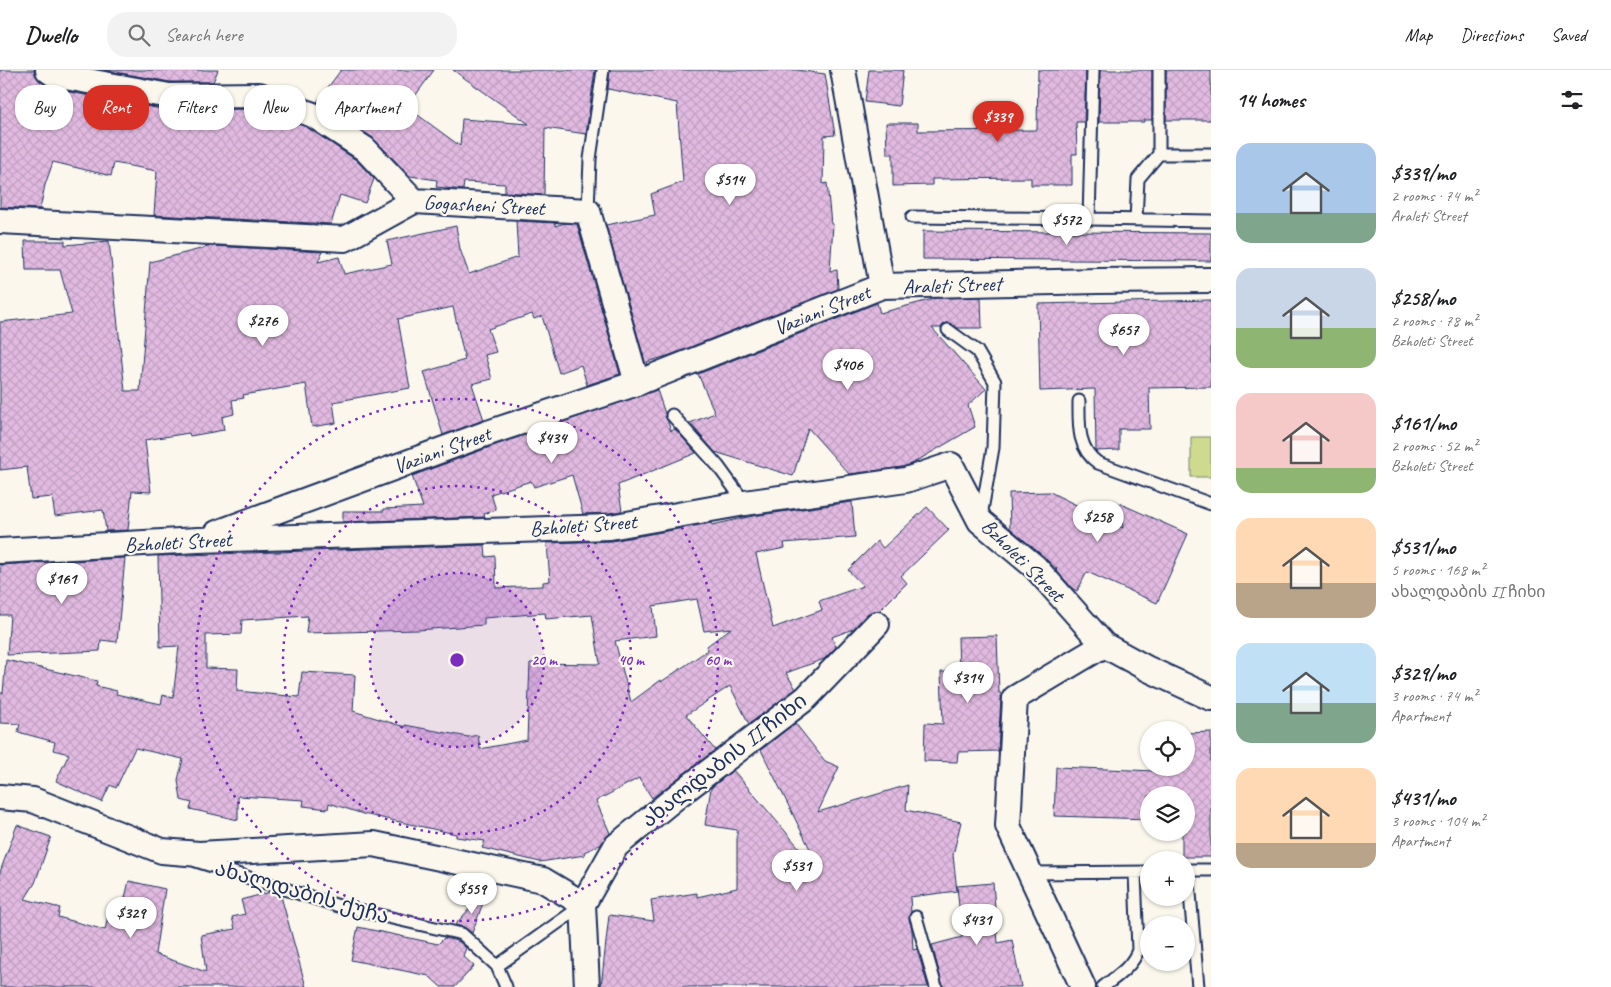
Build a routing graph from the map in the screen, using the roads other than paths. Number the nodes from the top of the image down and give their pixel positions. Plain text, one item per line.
1 (48, 70) edge
2 (603, 70) edge
3 (843, 70) edge
4 (1093, 70) edge
5 (1159, 70) edge
6 (1159, 154) junction
7 (1211, 154) edge
8 (414, 201) junction
9 (588, 210) junction
10 (912, 217) dead end
11 (1088, 219) junction
12 (1136, 220) junction
13 (0, 221) edge
14 (1211, 221) edge
15 (1211, 280) edge
16 (882, 286) junction
17 (948, 330) dead end
18 (637, 383) junction
19 (1079, 401) dead end
20 (672, 415) dead end
21 (746, 503) junction
22 (1211, 504) edge
23 (980, 521) junction
24 (198, 540) junction
25 (0, 551) edge
26 (877, 624) dead end
27 (1104, 646) junction
28 (1211, 698) edge
29 (0, 797) edge
30 (162, 851) junction
31 (1195, 870) edge
32 (1211, 870) edge
33 (1029, 873) junction
34 (1135, 873) junction
35 (1140, 873) edge
36 (583, 904) junction
37 (1190, 906) edge
38 (916, 917) dead end
39 (496, 966) junction
40 (506, 987) edge
41 (588, 987) edge
42 (936, 987) edge
43 (1083, 987) edge
44 (1103, 987) edge
45 (1198, 987) edge

1 - 8 street
2 - 9 lane
3 - 16 street, Araleti Street
4 - 11 lane
5 - 6 lane
6 - 7 lane
6 - 12 lane
8 - 9 street, Gogasheni Street
8 - 13 street, Gogasheni Street
9 - 18 street
10 - 11 lane
11 - 12 lane
12 - 14 lane
15 - 16 street, Araleti Street
16 - 18 street, Vaziani Street
17 - 23 lane
18 - 24 street, Vaziani Street
19 - 22 lane
20 - 21 lane
21 - 23 street, Bzholeti Street
21 - 24 street, Bzholeti Street
23 - 27 street, Bzholeti Street
24 - 25 street, Bzholeti Street
26 - 36 street, ახალდაბის II ჩიხი
27 - 28 street
27 - 33 street
29 - 30 street, ახალდაბის ქუჩა
30 - 36 street
30 - 39 lane, ახალდაბის ქუჩა
31 - 32 lane
33 - 34 lane
33 - 43 street
34 - 35 lane
34 - 44 lane
36 - 39 lane
36 - 41 street
37 - 45 lane
38 - 42 lane
39 - 40 lane

